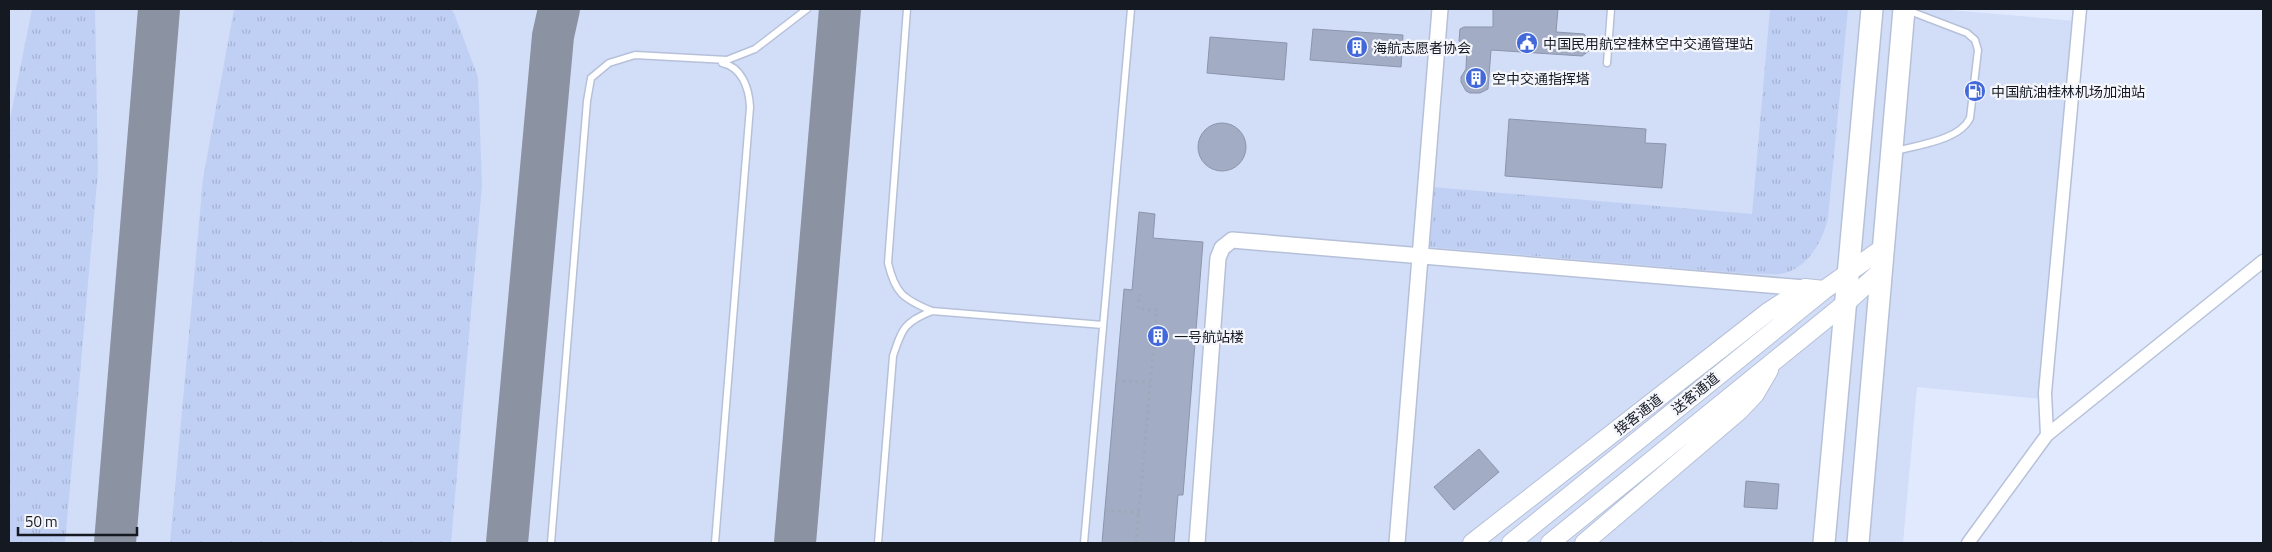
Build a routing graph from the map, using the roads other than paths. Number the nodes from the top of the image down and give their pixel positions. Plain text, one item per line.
1 (807, 9) edge
2 (907, 9) edge
3 (1131, 9) edge
4 (1440, 9) edge
5 (1611, 9) edge
6 (1872, 9) edge
7 (1904, 9) edge
8 (2080, 9) edge
9 (708, 60) junction
10 (1607, 63) dead end
11 (1893, 152) junction
12 (1883, 248) junction
13 (1420, 256) junction
14 (2263, 261) edge
15 (1881, 271) junction
16 (1848, 272) junction
17 (1806, 288) junction
18 (1824, 290) junction
19 (1847, 302) junction
20 (932, 311) junction
21 (1103, 326) junction
22 (1776, 359) junction
23 (2047, 435) junction
24 (551, 543) edge
25 (715, 543) edge
26 (878, 543) edge
27 (1084, 543) edge
28 (1197, 543) edge
29 (1397, 543) edge
30 (1472, 543) edge
31 (1511, 543) edge
32 (1550, 543) edge
33 (1584, 543) edge
34 (1824, 543) edge
35 (1858, 543) edge
36 (1968, 543) edge

1 - 9 lane
2 - 20 lane
3 - 21 lane
4 - 13 street
5 - 10 lane
6 - 16 highway
7 - 11 highway
7 - 11 lane
8 - 23 street
9 - 24 lane
9 - 25 lane
11 - 12 highway
12 - 15 highway
12 - 16 main road, 送客通道
13 - 17 street
13 - 28 street
13 - 29 street
14 - 23 street
15 - 19 main road, 送客通道
15 - 35 highway
16 - 18 main road, 送客通道
16 - 19 highway
17 - 18 main road
17 - 30 main road, 接客通道
18 - 31 main road, 送客通道
19 - 22 main road, 送客通道
19 - 34 highway
20 - 21 lane
20 - 26 lane
21 - 27 lane
22 - 32 main road, 送客通道
22 - 33 main road
23 - 36 street

